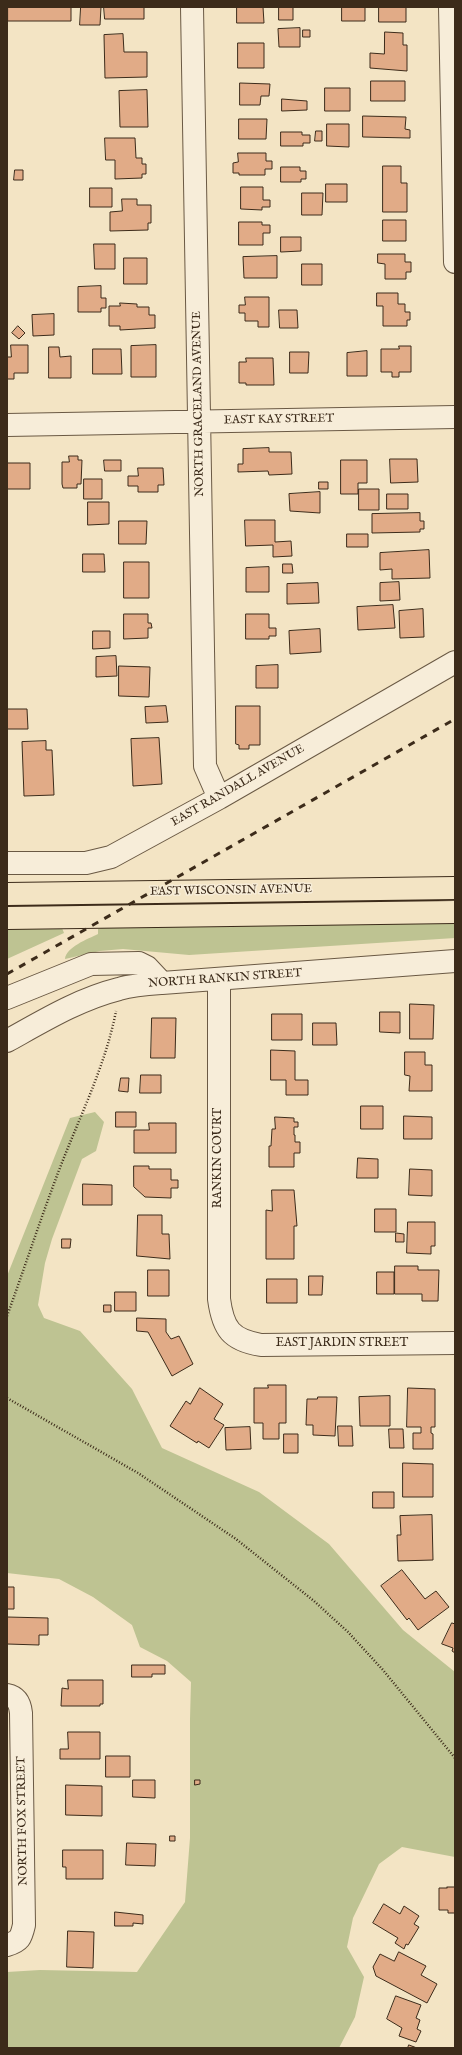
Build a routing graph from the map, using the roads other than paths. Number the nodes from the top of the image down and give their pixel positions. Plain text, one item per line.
1 (192, 7) edge
2 (450, 7) edge
3 (455, 262) edge
4 (455, 417) edge
5 (200, 422) junction
6 (7, 425) edge
7 (455, 662) edge
8 (219, 798) junction
9 (7, 863) edge
10 (455, 888) edge
11 (7, 894) edge
12 (455, 912) edge
13 (7, 918) edge
14 (455, 961) edge
15 (219, 979) junction
16 (162, 983) junction
17 (7, 998) edge
18 (7, 1041) edge
19 (232, 1334) joint
20 (455, 1343) edge
21 (12, 1697) edge
22 (12, 1943) edge

1 - 5 street, NORTH GRACELAND AVENUE
2 - 3 street
4 - 5 street, EAST KAY STREET
5 - 6 street, EAST KAY STREET
5 - 8 street, NORTH GRACELAND AVENUE
7 - 8 street, EAST RANDALL AVENUE
8 - 9 street, EAST RANDALL AVENUE
10 - 11 main road, EAST WISCONSIN AVENUE
12 - 13 main road, EAST WISCONSIN AVENUE
14 - 15 street, NORTH RANKIN STREET
15 - 16 street, NORTH RANKIN STREET
15 - 19 street, RANKIN COURT
16 - 17 street
16 - 18 street, NORTH RANKIN STREET
19 - 20 street, EAST JARDIN STREET
21 - 22 street, NORTH FOX STREET

